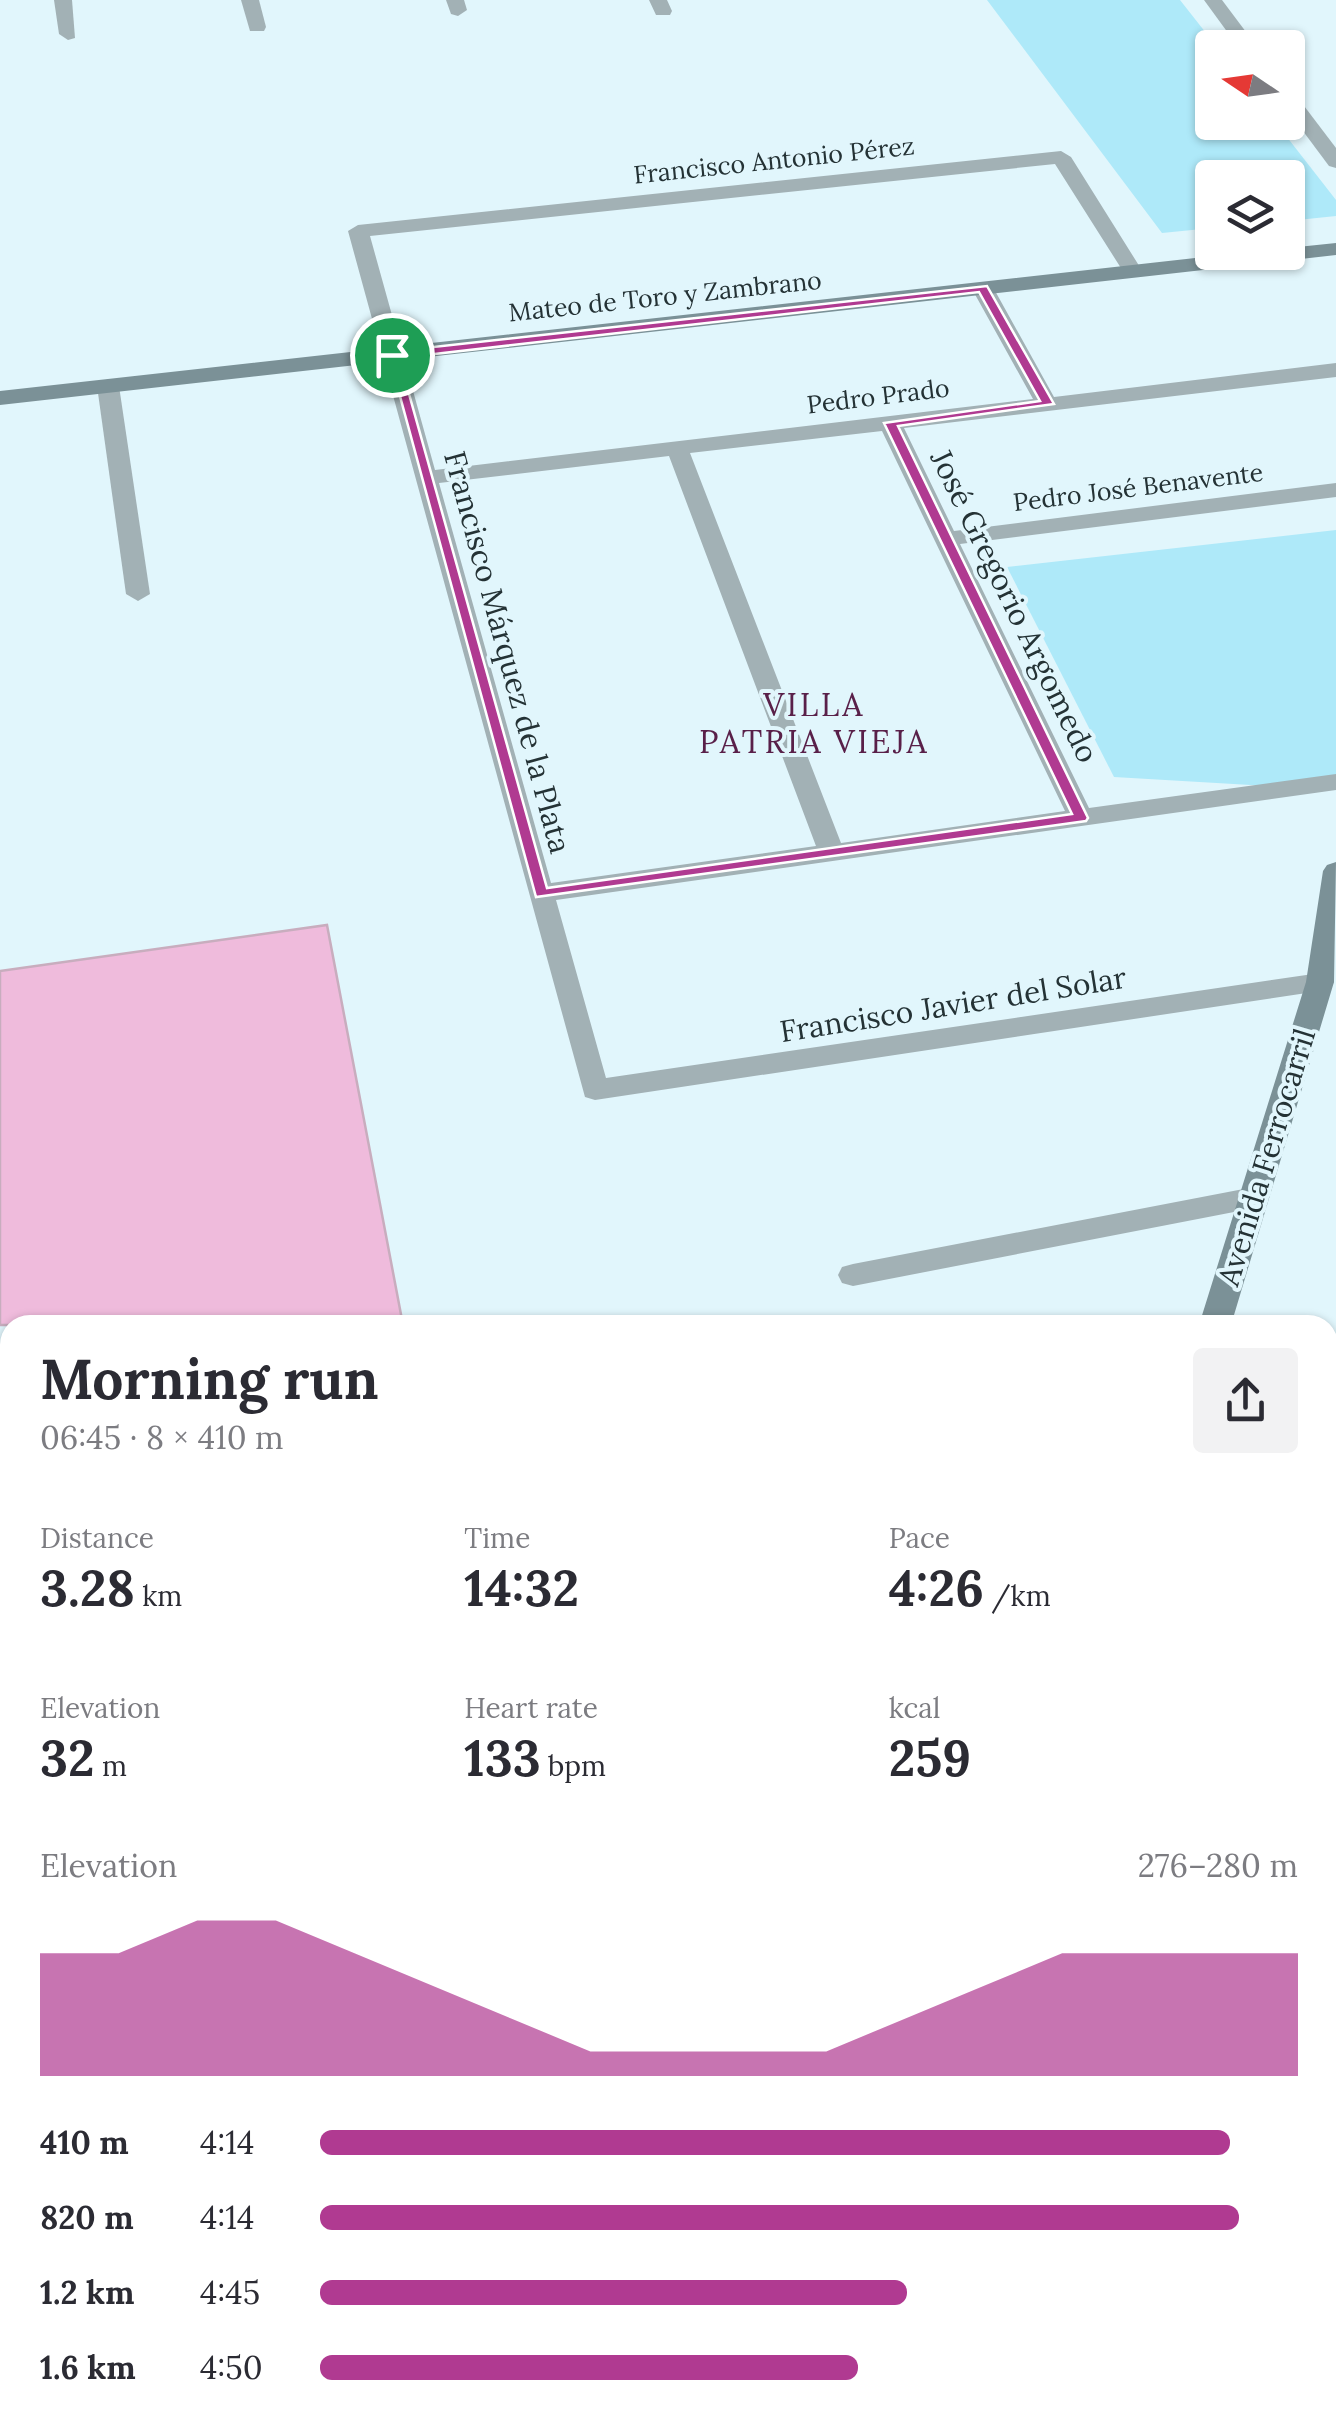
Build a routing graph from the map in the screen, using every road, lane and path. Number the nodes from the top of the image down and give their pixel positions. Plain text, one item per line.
1 (63, 0) edge
2 (250, 0) edge
3 (1213, 0) edge
4 (257, 27) dead end
5 (1236, 30) edge
6 (68, 34) dead end
7 (1305, 121) edge
8 (1336, 162) edge
9 (358, 231) joint
10 (1336, 249) edge
11 (1133, 272) junction
12 (983, 288) junction
13 (392, 355) junction
14 (1336, 370) edge
15 (108, 386) junction
16 (0, 398) edge
17 (1048, 404) junction
18 (890, 423) junction
19 (676, 448) junction
20 (427, 478) junction
21 (1336, 490) edge
22 (946, 539) junction
23 (138, 594) dead end
24 (1336, 782) edge
25 (1081, 818) junction
26 (832, 852) junction
27 (1336, 871) edge
28 (541, 894) junction
29 (1320, 982) junction
30 (596, 1090) joint
31 (1254, 1198) junction
32 (854, 1275) dead end
33 (1218, 1315) edge

1 - 6 street
2 - 4 street
3 - 5 street
7 - 8 street
9 - 11 street, Francisco Antonio Pérez
9 - 13 street, Francisco Márquez de la Plata
10 - 11 street, Mateo de Toro y Zambrano
11 - 12 street, Mateo de Toro y Zambrano
12 - 13 street, Mateo de Toro y Zambrano
12 - 17 street
13 - 15 street, Mateo de Toro y Zambrano
13 - 20 street, Francisco Márquez de la Plata
14 - 17 street, Pedro Prado
15 - 16 street, Mateo de Toro y Zambrano
15 - 23 street
17 - 18 street, Pedro Prado
18 - 19 street, Pedro Prado
18 - 22 street, José Gregorio Argomedo
19 - 20 street, Pedro Prado
19 - 26 street
20 - 28 street, Francisco Márquez de la Plata
21 - 22 street, Pedro José Benavente
22 - 25 street, José Gregorio Argomedo
24 - 25 street
25 - 26 street
26 - 28 street
27 - 29 street, Avenida Ferrocarril
28 - 30 street, Francisco Márquez de la Plata
29 - 30 street, Francisco Javier del Solar
29 - 31 street, Avenida Ferrocarril
31 - 32 street
31 - 33 street, Avenida Ferrocarril

